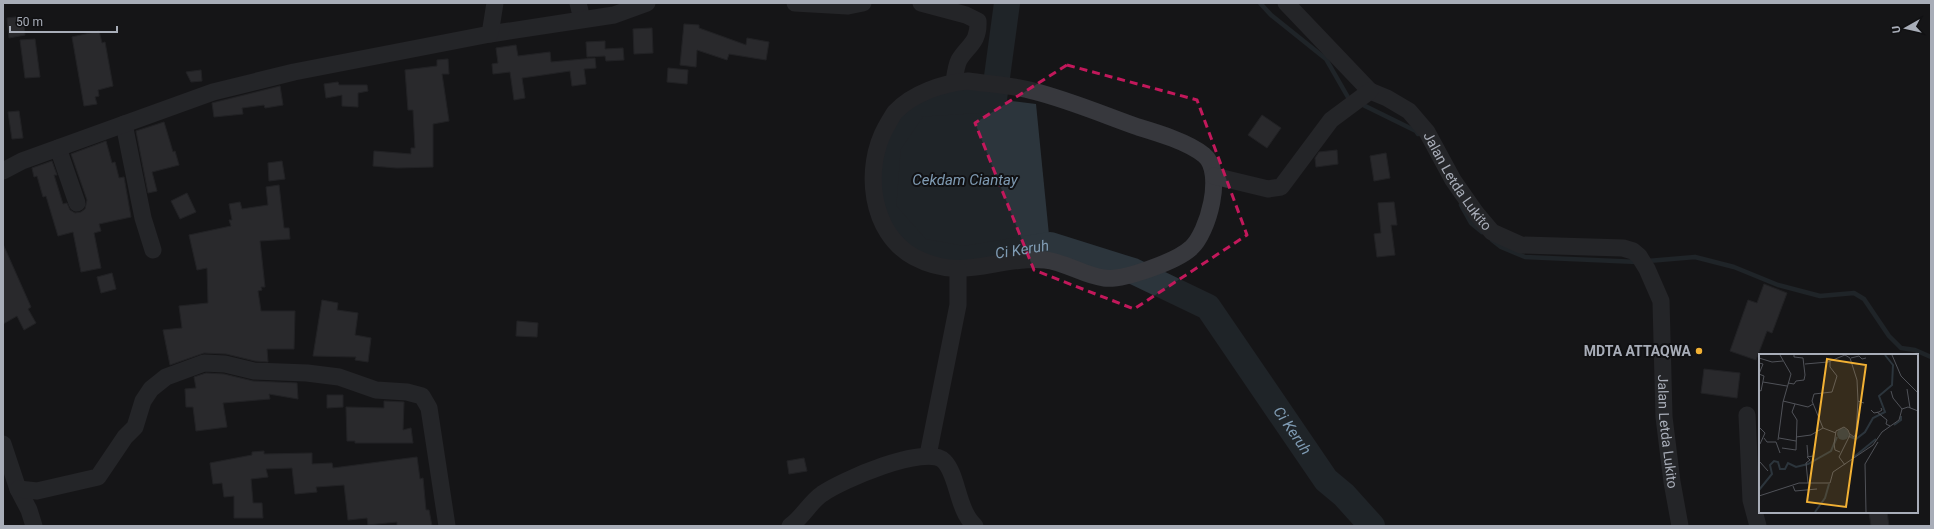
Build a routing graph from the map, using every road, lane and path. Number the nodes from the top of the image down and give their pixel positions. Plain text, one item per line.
1 (495, 3) edge
2 (578, 3) edge
3 (647, 3) edge
4 (795, 3) edge
5 (863, 3) edge
6 (921, 3) edge
7 (1286, 3) edge
8 (582, 19) junction
9 (490, 34) junction
10 (961, 81) junction
11 (1363, 97) junction
12 (124, 124) junction
13 (58, 148) junction
14 (3, 171) edge
15 (1214, 176) junction
16 (77, 203) dead end
17 (153, 250) dead end
18 (958, 270) junction
19 (1747, 416) dead end
20 (3, 444) edge
21 (1755, 450) edge
22 (928, 455) junction
23 (18, 489) junction
24 (34, 526) edge
25 (447, 526) edge
26 (790, 526) edge
27 (975, 526) edge
28 (1680, 526) edge
29 (1758, 526) edge

1 - 9 street
2 - 8 street
3 - 8 street
4 - 5 street
6 - 10 street
7 - 11 street, Jalan Letda Lukito
8 - 9 street
9 - 12 street
10 - 15 street
10 - 18 street
11 - 15 street
11 - 28 street, Jalan Letda Lukito
12 - 13 street
12 - 17 street
13 - 14 street
13 - 16 street
15 - 18 street
18 - 22 street
19 - 21 street
20 - 23 street
21 - 29 street
22 - 26 street
22 - 27 street
23 - 24 street
23 - 25 street

